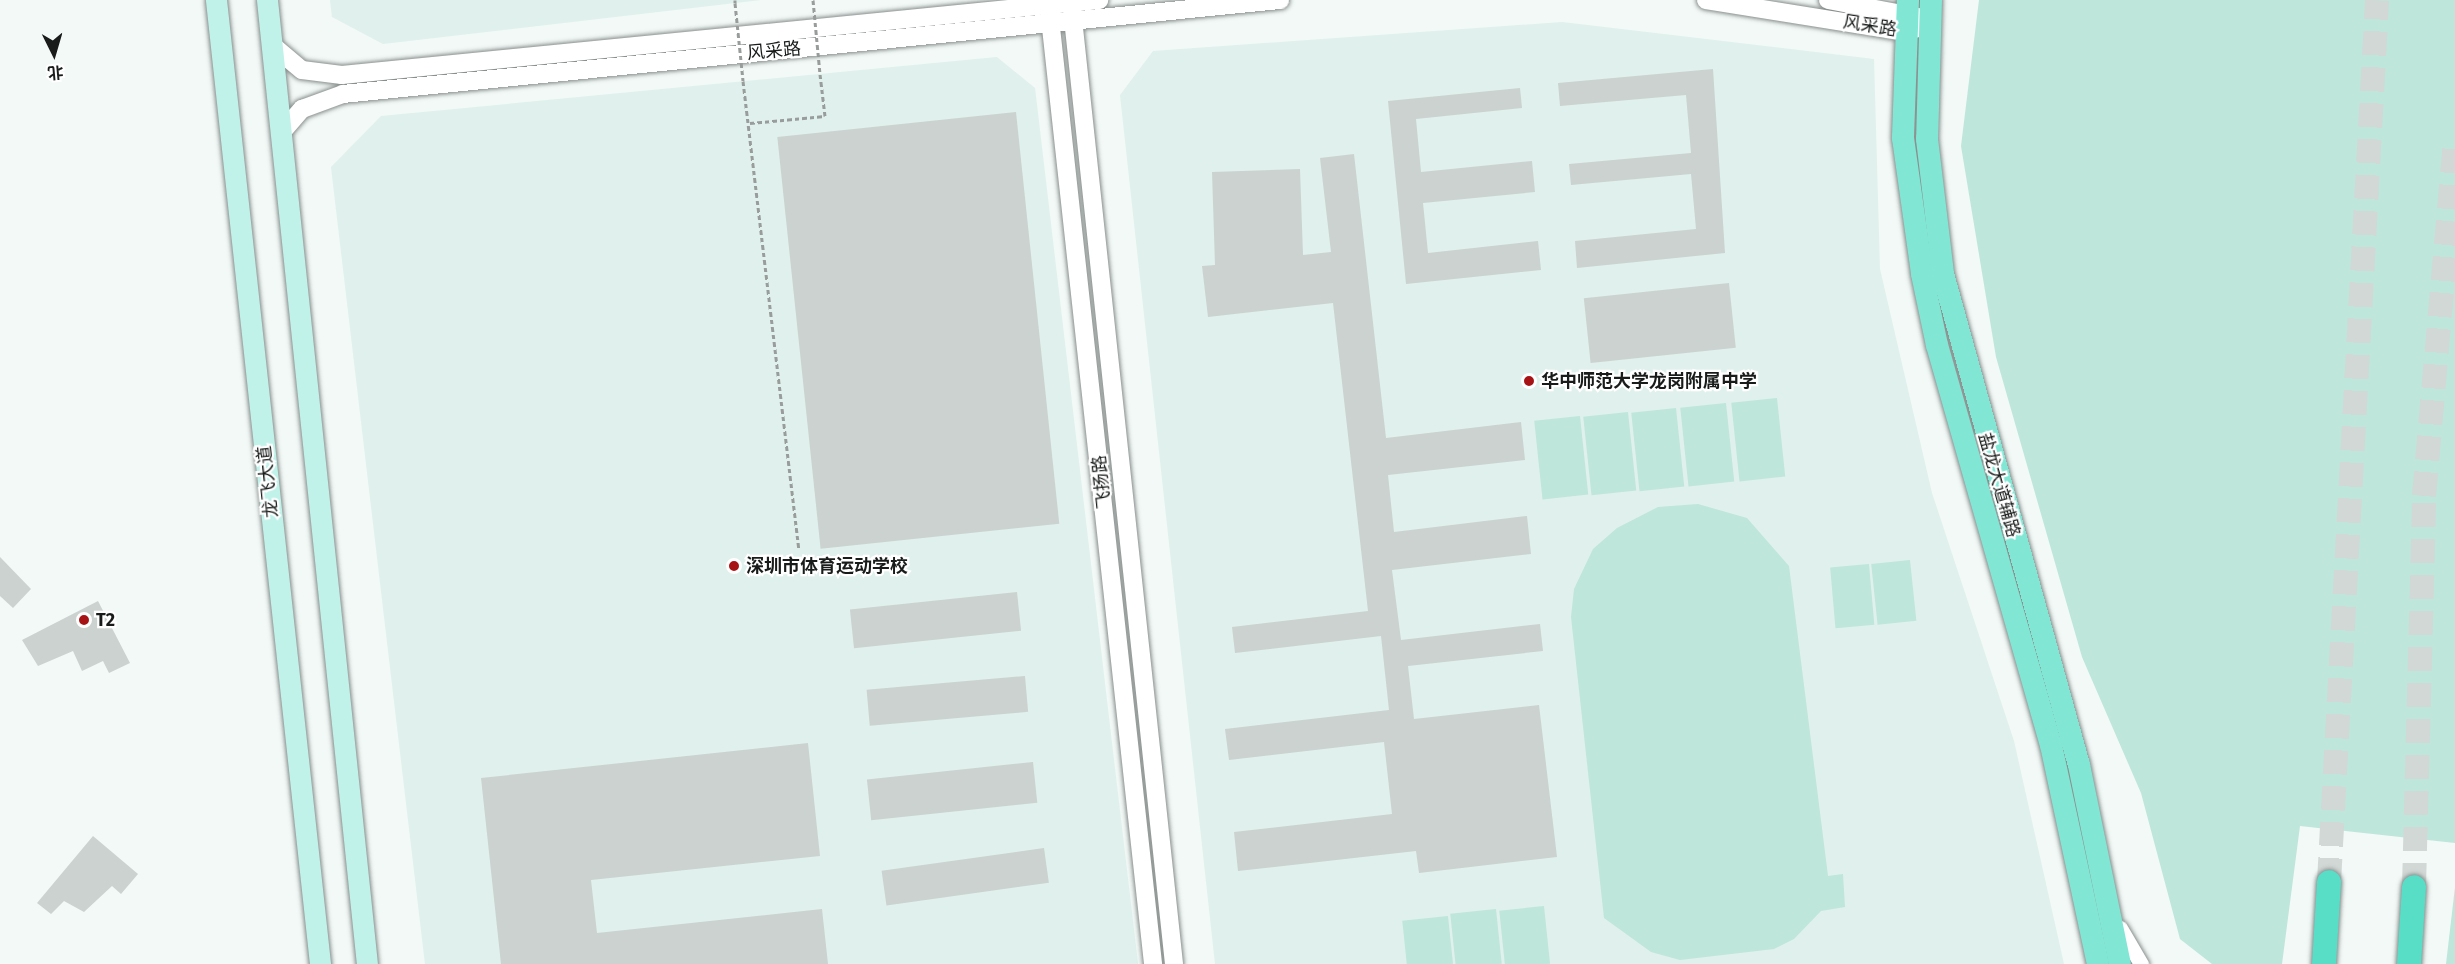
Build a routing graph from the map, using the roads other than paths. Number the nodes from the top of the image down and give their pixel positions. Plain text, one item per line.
1 (216, 0) edge
2 (267, 0) edge
3 (1099, 0) edge
4 (1280, 0) edge
5 (1706, 0) edge
6 (1828, 0) edge
7 (1932, 0) edge
8 (1071, 1) edge
9 (1048, 3) edge
10 (1907, 15) edge
11 (1073, 22) junction
12 (1929, 24) junction
13 (1051, 25) junction
14 (272, 45) junction
15 (281, 133) junction
16 (2329, 882) tunnel mouth
17 (2414, 887) tunnel mouth
18 (2112, 908) junction
19 (320, 964) edge
20 (367, 964) edge
21 (1153, 964) edge
22 (1174, 964) edge
23 (2098, 964) edge
24 (2120, 964) edge
25 (2141, 964) edge
26 (2324, 964) edge
27 (2409, 964) edge

1 - 19 main road, 龙飞大道
2 - 14 main road
3 - 8 street, 风采路
4 - 11 street, 风采路
5 - 10 street, 风采路
6 - 10 street, 风采路
7 - 12 main road, 盐龙大道辅路
8 - 9 street, 风采路
8 - 11 street, 飞扬路
9 - 13 street, 飞扬路
9 - 14 street, 风采路
10 - 12 street, 风采路
10 - 23 main road, 盐龙大道辅路
11 - 13 street, 风采路
11 - 22 street, 飞扬路
12 - 18 main road, 盐龙大道辅路
13 - 15 street, 风采路
13 - 21 street, 飞扬路
14 - 15 main road
15 - 20 main road
16 - 26 highway
17 - 27 highway
18 - 24 main road, 盐龙大道辅路
18 - 25 street

